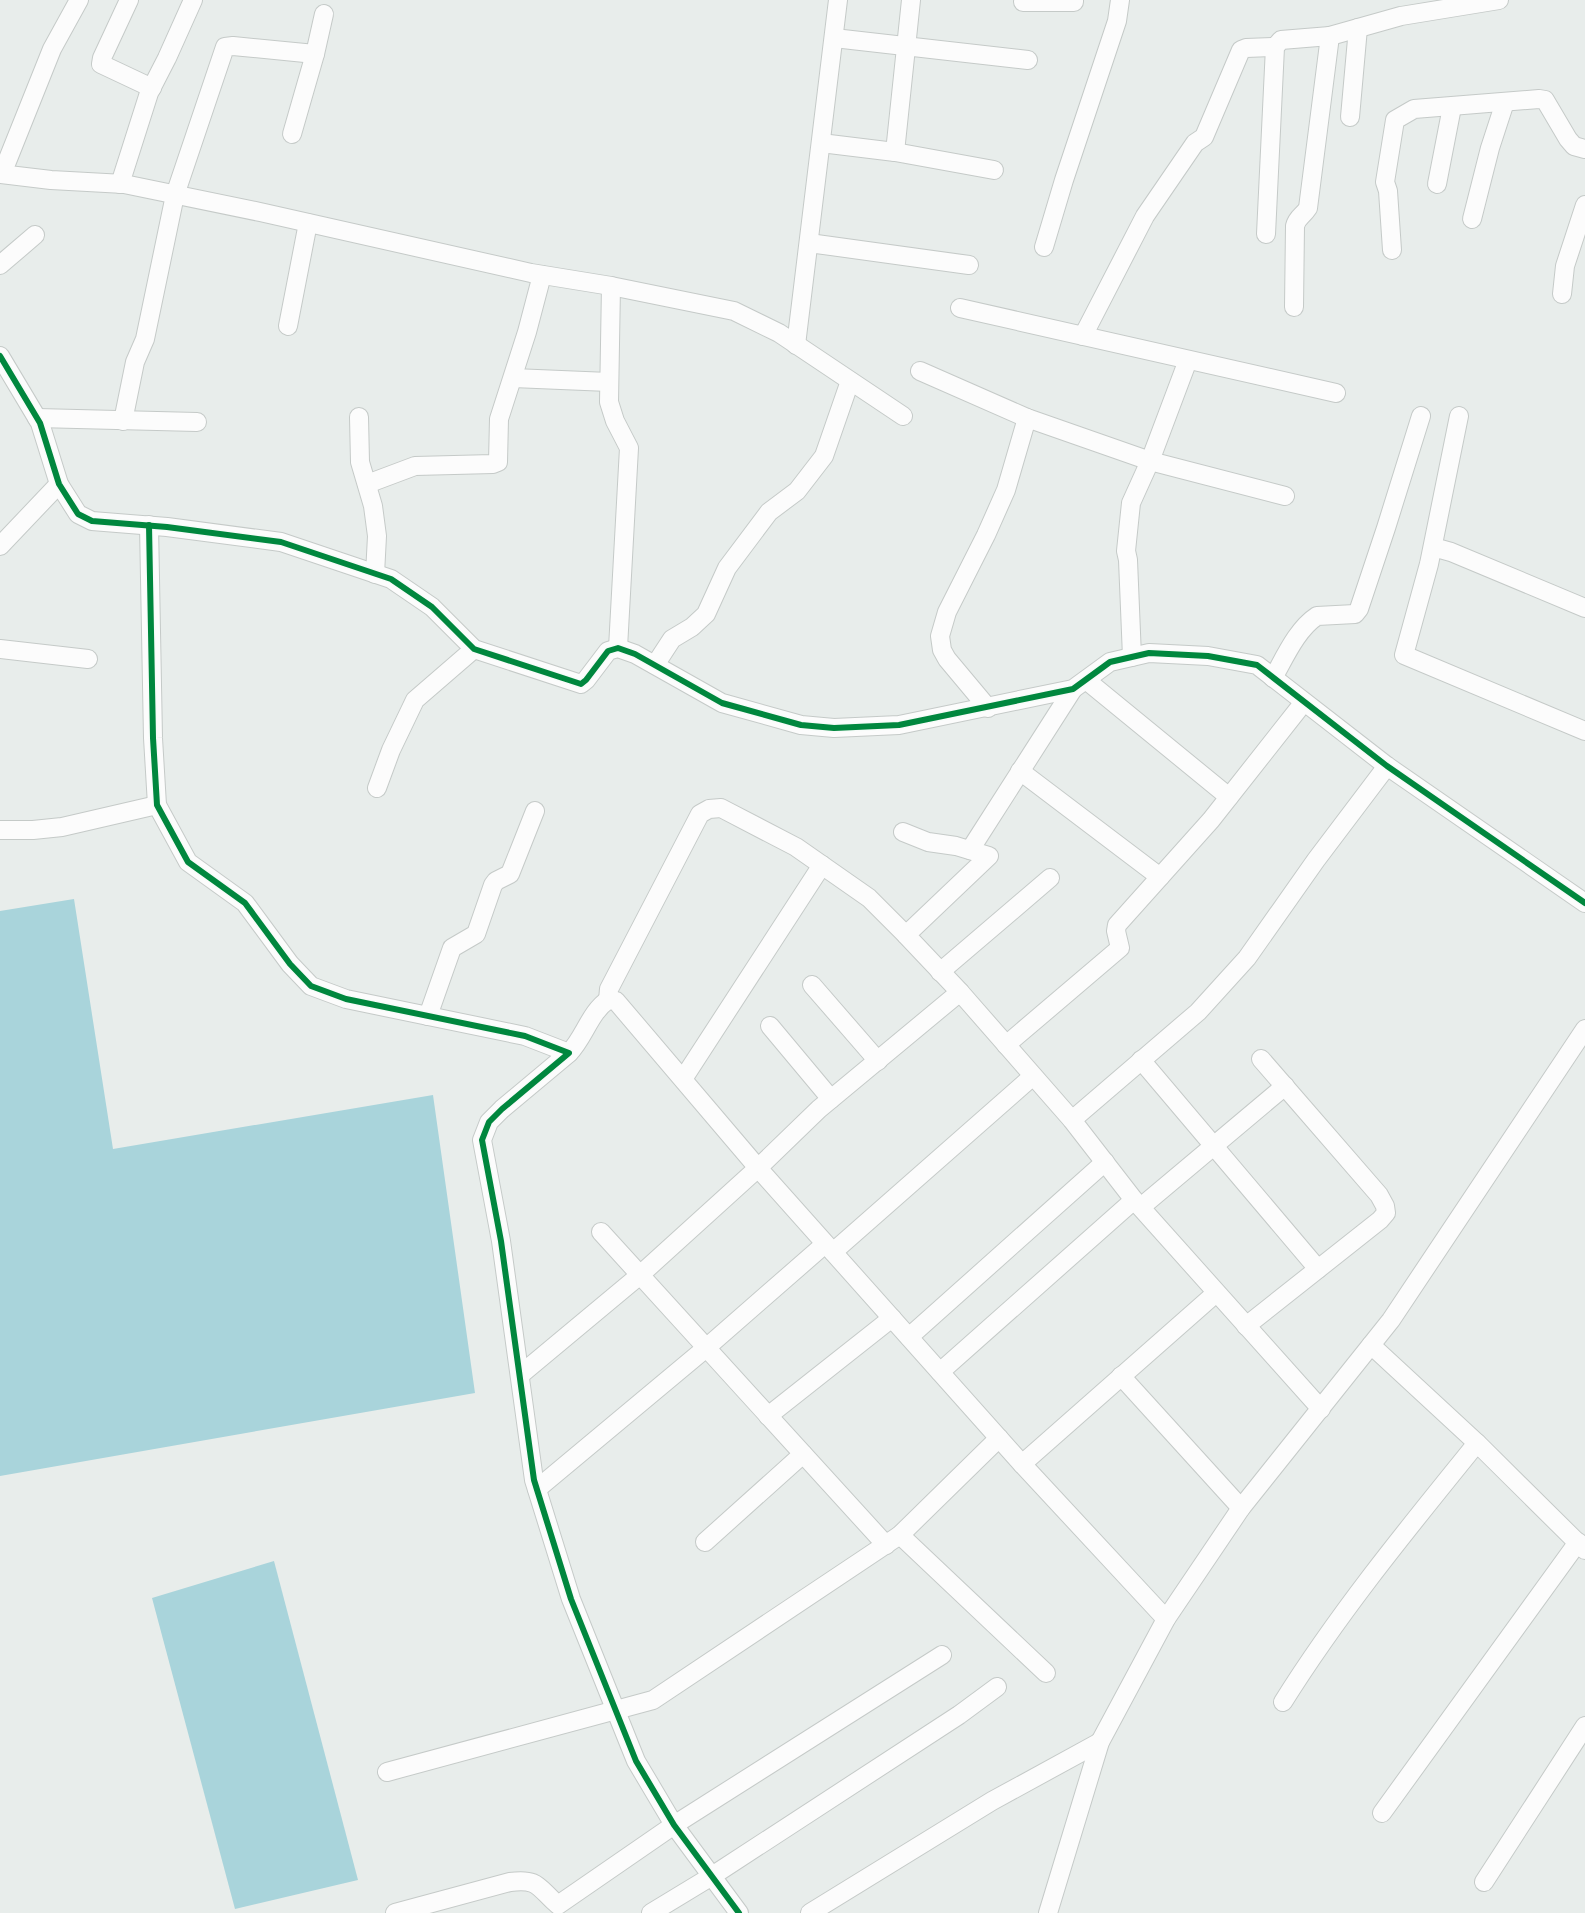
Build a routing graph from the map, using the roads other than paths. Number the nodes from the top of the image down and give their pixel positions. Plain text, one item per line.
1 (79, 0) edge
2 (129, 0) edge
3 (192, 0) edge
4 (838, 0) edge
5 (911, 0) edge
6 (1074, 0) edge
7 (1120, 0) edge
8 (1499, 0) edge
9 (1023, 2) dead end
10 (324, 14) dead end
11 (1358, 28) junction
12 (1330, 36) junction
13 (834, 38) junction
14 (907, 46) junction
15 (1275, 47) junction
16 (315, 54) junction
17 (1028, 60) dead end
18 (152, 88) junction
19 (1505, 102) junction
20 (1452, 107) junction
21 (1350, 117) dead end
22 (292, 134) dead end
23 (821, 143) junction
24 (1585, 149) edge
25 (895, 152) junction
26 (994, 170) dead end
27 (1, 174) edge
28 (120, 184) junction
29 (1437, 184) dead end
30 (175, 195) junction
31 (1585, 205) edge
32 (1472, 219) dead end
33 (308, 223) junction
34 (1266, 234) dead end
35 (35, 235) dead end
36 (809, 243) junction
37 (1044, 247) dead end
38 (1392, 250) dead end
39 (0, 265) edge
40 (969, 265) dead end
41 (542, 275) junction
42 (611, 286) junction
43 (1562, 294) dead end
44 (1294, 307) dead end
45 (960, 308) dead end
46 (288, 326) dead end
47 (1083, 336) junction
48 (796, 345) junction
49 (0, 356) edge
50 (1188, 360) junction
51 (920, 371) dead end
52 (513, 378) junction
53 (850, 381) junction
54 (609, 382) junction
55 (1336, 393) dead end
56 (903, 416) dead end
57 (1420, 416) dead end
58 (1459, 416) dead end
59 (360, 417) dead end
60 (37, 418) junction
61 (1027, 418) junction
62 (123, 421) junction
63 (197, 422) dead end
64 (1150, 461) junction
65 (58, 484) junction
66 (367, 484) junction
67 (1286, 496) dead end
68 (149, 525) junction
69 (0, 546) edge
70 (1433, 547) junction
71 (375, 574) junction
72 (1585, 608) edge
73 (618, 648) junction
74 (0, 649) edge
75 (474, 649) junction
76 (1132, 657) junction
77 (88, 659) dead end
78 (655, 665) junction
79 (1273, 678) junction
80 (1079, 684) junction
81 (1304, 702) junction
82 (988, 708) junction
83 (1585, 731) edge
84 (1387, 766) junction
85 (1020, 771) junction
86 (377, 788) dead end
87 (1229, 797) junction
88 (157, 805) junction
89 (535, 811) dead end
90 (0, 830) edge
91 (903, 832) dead end
92 (970, 850) junction
93 (822, 865) junction
94 (1160, 877) junction
95 (1050, 878) dead end
96 (1585, 903) edge
97 (906, 935) junction
98 (940, 972) junction
99 (812, 985) dead end
100 (960, 992) junction
101 (608, 1000) junction
102 (428, 1016) junction
103 (770, 1026) dead end
104 (1585, 1029) edge
105 (1006, 1045) junction
106 (569, 1053) junction
107 (1261, 1059) dead end
108 (1141, 1060) junction
109 (878, 1061) junction
110 (1033, 1076) junction
111 (683, 1079) junction
112 (1285, 1086) junction
113 (831, 1099) junction
114 (1072, 1120) junction
115 (1214, 1146) junction
116 (1105, 1162) junction
117 (758, 1168) junction
118 (1137, 1204) junction
119 (601, 1232) dead end
120 (829, 1248) junction
121 (1318, 1269) junction
122 (640, 1275) junction
123 (1216, 1293) junction
124 (892, 1318) junction
125 (1246, 1326) junction
126 (908, 1337) junction
127 (1371, 1345) junction
128 (706, 1348) junction
129 (940, 1372) junction
130 (520, 1375) junction
131 (1121, 1376) junction
132 (1321, 1409) junction
133 (768, 1416) junction
134 (999, 1438) junction
135 (1477, 1443) junction
136 (803, 1454) junction
137 (1022, 1464) junction
138 (537, 1489) junction
139 (1241, 1508) junction
140 (893, 1540) junction
141 (705, 1542) dead end
142 (1582, 1546) edge
143 (1166, 1619) junction
144 (942, 1656) dead end
145 (1046, 1673) dead end
146 (997, 1687) dead end
147 (1283, 1702) dead end
148 (616, 1709) junction
149 (1585, 1726) edge
150 (1100, 1742) junction
151 (387, 1772) dead end
152 (1382, 1813) dead end
153 (674, 1826) junction
154 (712, 1876) junction
155 (1484, 1882) dead end
156 (395, 1913) edge
157 (651, 1913) edge
158 (739, 1913) edge
159 (810, 1913) edge
160 (1048, 1913) edge

1 - 27 street
2 - 18 street
3 - 18 street
4 - 13 street
5 - 14 street
6 - 9 street
7 - 37 street
8 - 11 street
10 - 16 street
11 - 12 street
11 - 21 street
12 - 15 street
12 - 44 street
13 - 14 street
13 - 23 street
14 - 17 street
14 - 25 street
15 - 34 street
15 - 47 street
16 - 22 street
16 - 30 street
18 - 28 street
19 - 20 street
19 - 24 street
19 - 32 street
20 - 29 street
20 - 38 street
23 - 25 street
23 - 36 street
25 - 26 street
27 - 28 street
28 - 30 street
30 - 33 street
30 - 62 street
31 - 43 street
33 - 41 street
33 - 46 street
35 - 39 street
36 - 40 street
36 - 48 street
41 - 42 street
41 - 52 street
42 - 48 street
42 - 54 street
45 - 47 street
47 - 50 street
48 - 53 street
49 - 60 street
50 - 55 street
50 - 64 street
51 - 61 street
52 - 54 street
52 - 66 street
53 - 56 street
53 - 78 street
54 - 73 street
57 - 79 street
58 - 70 street
59 - 66 street
60 - 62 street
60 - 65 street
61 - 64 street
61 - 82 street
62 - 63 street
64 - 67 street
64 - 76 street
65 - 68 street
65 - 69 street
66 - 71 street
68 - 71 street
68 - 88 street
70 - 72 street
70 - 83 street
71 - 75 street
73 - 75 street
73 - 78 street
74 - 77 street
75 - 86 street
76 - 79 street
76 - 80 street
78 - 82 street
79 - 81 street
80 - 82 street
80 - 85 street
80 - 87 street
81 - 84 street
81 - 87 street
84 - 96 street
84 - 108 street
85 - 92 street
85 - 94 street
87 - 94 street
88 - 90 street
88 - 102 street
89 - 102 street
91 - 92 street
92 - 97 street
93 - 97 street
93 - 101 street
93 - 111 street
94 - 105 street
95 - 98 street
97 - 98 street
98 - 100 street
99 - 109 street
100 - 105 street
100 - 109 street
101 - 106 street
101 - 111 street
102 - 106 street
103 - 113 street
104 - 127 street
105 - 110 street
106 - 130 street
107 - 112 street
108 - 114 street
108 - 115 street
109 - 113 street
110 - 114 street
110 - 120 street
111 - 117 street
112 - 115 street
112 - 121 street
113 - 117 street
114 - 116 street
115 - 118 street
115 - 121 street
116 - 118 street
116 - 126 street
117 - 120 street
117 - 122 street
118 - 123 street
118 - 129 street
119 - 122 street
120 - 124 street
120 - 128 street
121 - 125 street
122 - 128 street
122 - 130 street
123 - 125 street
123 - 131 street
124 - 126 street
124 - 133 street
125 - 132 street
126 - 129 street
127 - 132 street
127 - 135 street
128 - 133 street
128 - 138 street
129 - 134 street
130 - 138 street
131 - 137 street
131 - 139 street
132 - 139 street
133 - 136 street
134 - 137 street
134 - 140 street
135 - 142 street
135 - 147 street
136 - 140 street
136 - 141 street
137 - 143 street
138 - 148 street
139 - 143 street
140 - 145 street
140 - 148 street
142 - 152 street
143 - 150 street
144 - 153 street
146 - 154 street
148 - 151 street
148 - 153 street
149 - 155 street
150 - 159 street
150 - 160 street
153 - 154 street
153 - 156 street
154 - 157 street
154 - 158 street

